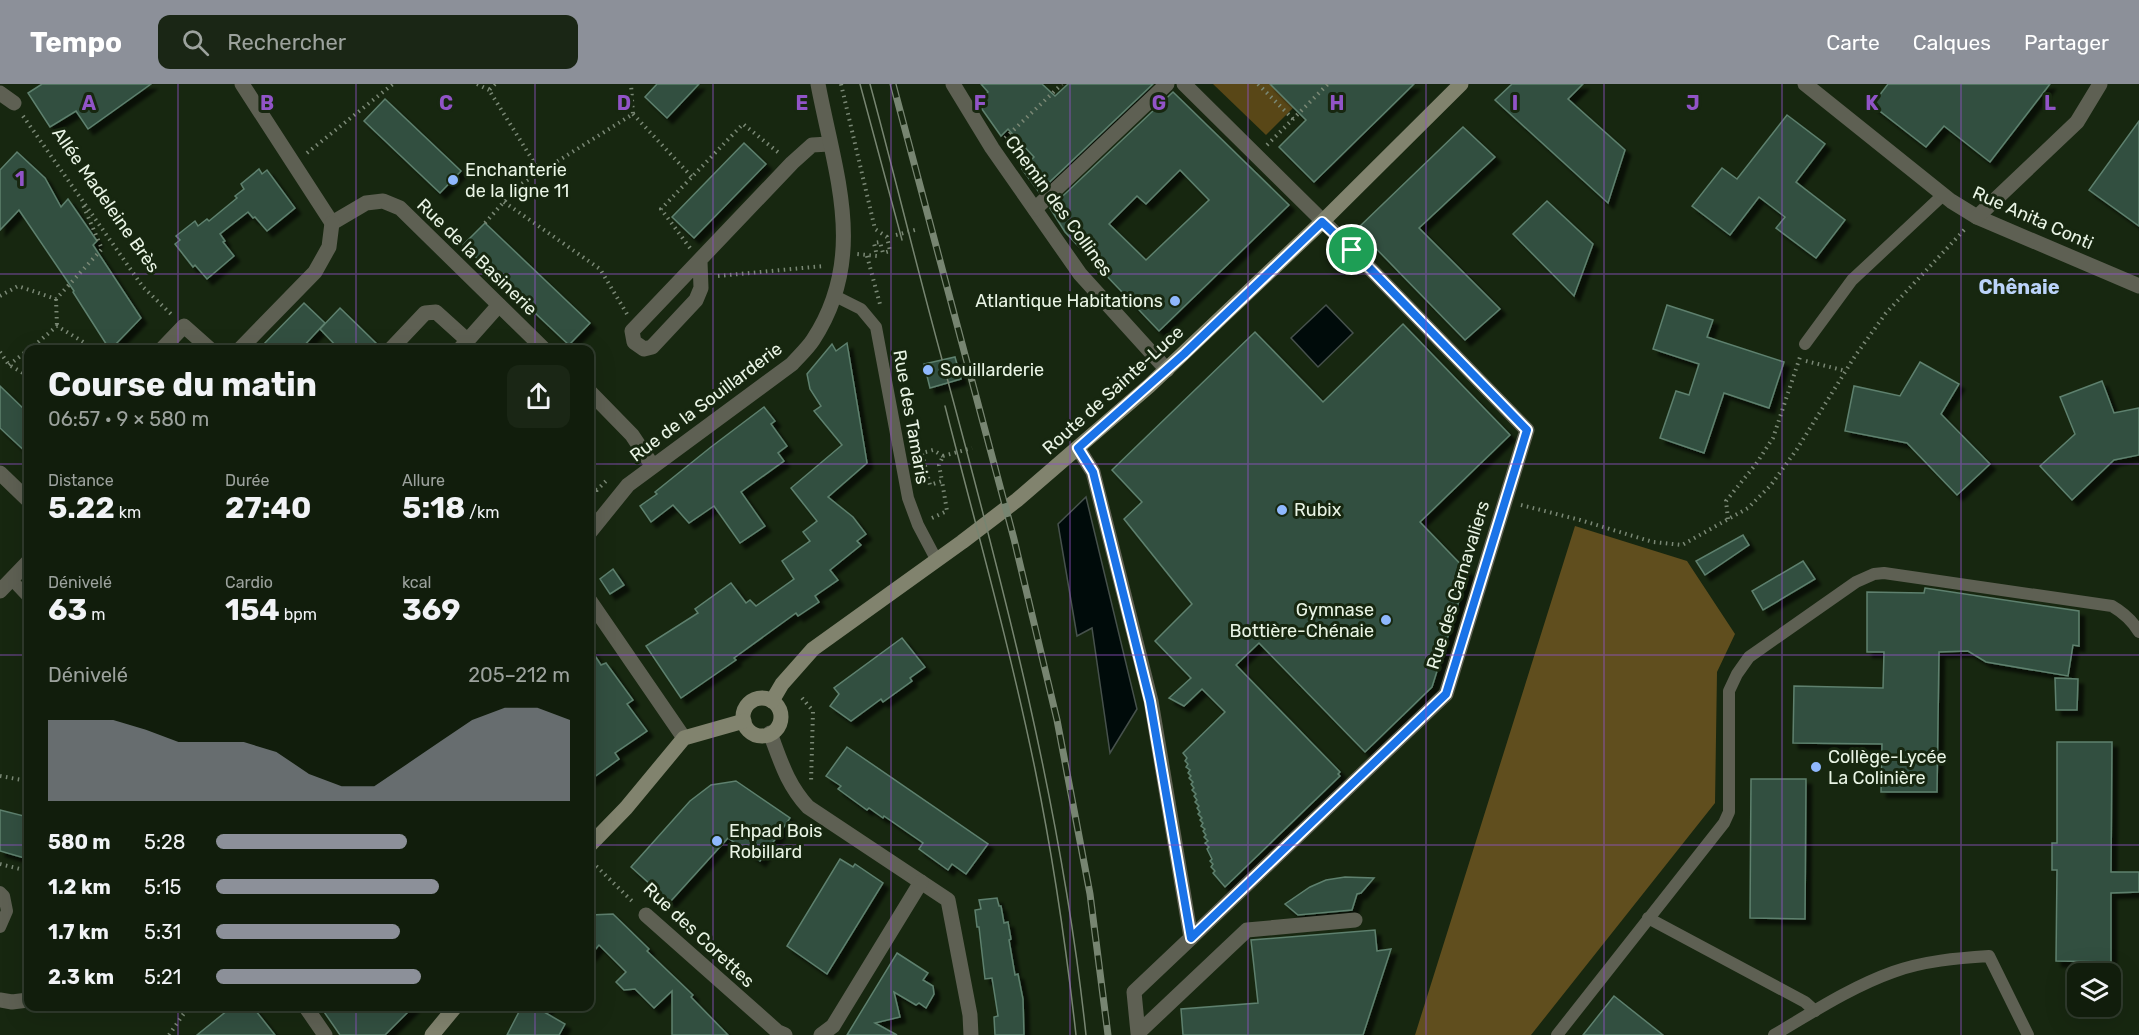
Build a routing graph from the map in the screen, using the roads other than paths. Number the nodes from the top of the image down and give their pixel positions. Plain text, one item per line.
1 (242, 84) edge
2 (818, 84) edge
3 (953, 84) edge
4 (1167, 84) edge
5 (1184, 84) edge
6 (1805, 84) edge
7 (2100, 84) edge
8 (1455, 86) edge
9 (0, 93) edge
10 (14, 103) road end
11 (829, 144) junction
12 (1943, 195) junction
13 (1035, 209) junction
14 (1977, 217) junction
15 (1322, 222) junction
16 (332, 223) junction
17 (700, 261) junction
18 (2139, 286) edge
19 (835, 296) junction
20 (499, 305) junction
21 (166, 345) edge
22 (205, 345) edge
23 (244, 345) edge
24 (395, 345) edge
25 (463, 345) edge
26 (540, 345) edge
27 (1804, 345) road end
28 (1167, 370) junction
29 (594, 396) edge
30 (1078, 448) junction
31 (652, 465) junction
32 (0, 473) edge
33 (24, 496) edge
34 (594, 527) edge
35 (936, 559) junction
36 (24, 566) edge
37 (12, 580) junction
38 (0, 591) edge
39 (24, 593) edge
40 (594, 607) edge
41 (2139, 632) edge
42 (772, 701) junction
43 (744, 721) junction
44 (770, 734) junction
45 (684, 738) junction
46 (594, 842) edge
47 (921, 882) junction
48 (0, 892) edge
49 (646, 915) road end
50 (1648, 918) junction
51 (1355, 920) dead end
52 (0, 927) edge
53 (1191, 938) junction
54 (0, 1000) edge
55 (24, 1000) edge
56 (308, 1011) edge
57 (452, 1011) edge
58 (1815, 1011) junction
59 (325, 1035) edge
60 (432, 1035) edge
61 (785, 1035) edge
62 (821, 1035) edge
63 (971, 1035) edge
64 (1557, 1035) edge
65 (1774, 1035) edge
66 (2028, 1035) edge

1 - 16 street
2 - 11 street, Rue de la Souillarderie
3 - 13 street, Chemin des Collines
4 - 13 street
5 - 15 street
6 - 12 street, Rue Anita Conti
7 - 14 street
8 - 15 street, Route de Sainte-Luce
9 - 10 street
11 - 17 street
11 - 19 street, Rue de la Souillarderie
12 - 14 street, Rue Anita Conti
12 - 27 lane
13 - 28 street, Chemin des Collines
14 - 18 street, Rue Anita Conti
15 - 28 street, Route de Sainte-Luce
15 - 53 street, Rue des Carnavaliers
16 - 20 street, Rue de la Basinerie
16 - 23 street
17 - 17 street
19 - 31 street, Rue de la Souillarderie
19 - 35 lane, Rue des Tamaris
20 - 25 street
20 - 26 street, Rue de la Basinerie
21 - 22 street
24 - 25 street
28 - 30 street, Route de Sainte-Luce
29 - 31 street
30 - 35 street, Route de Sainte-Luce
30 - 53 street
31 - 34 street, Rue de la Souillarderie
32 - 33 street
35 - 42 street, Route de Sainte-Luce
36 - 37 street
37 - 38 street
37 - 39 lane
40 - 45 street
41 - 50 lane
42 - 43 street
42 - 44 street
43 - 44 street
43 - 45 street
44 - 47 street
45 - 46 street
47 - 62 street
47 - 63 street
48 - 52 lane
49 - 61 street, Rue des Corettes
50 - 58 lane
50 - 64 lane
51 - 53 street, Rue des Carnavaliers
54 - 55 street
56 - 59 street
57 - 60 street
58 - 65 lane
58 - 66 lane

